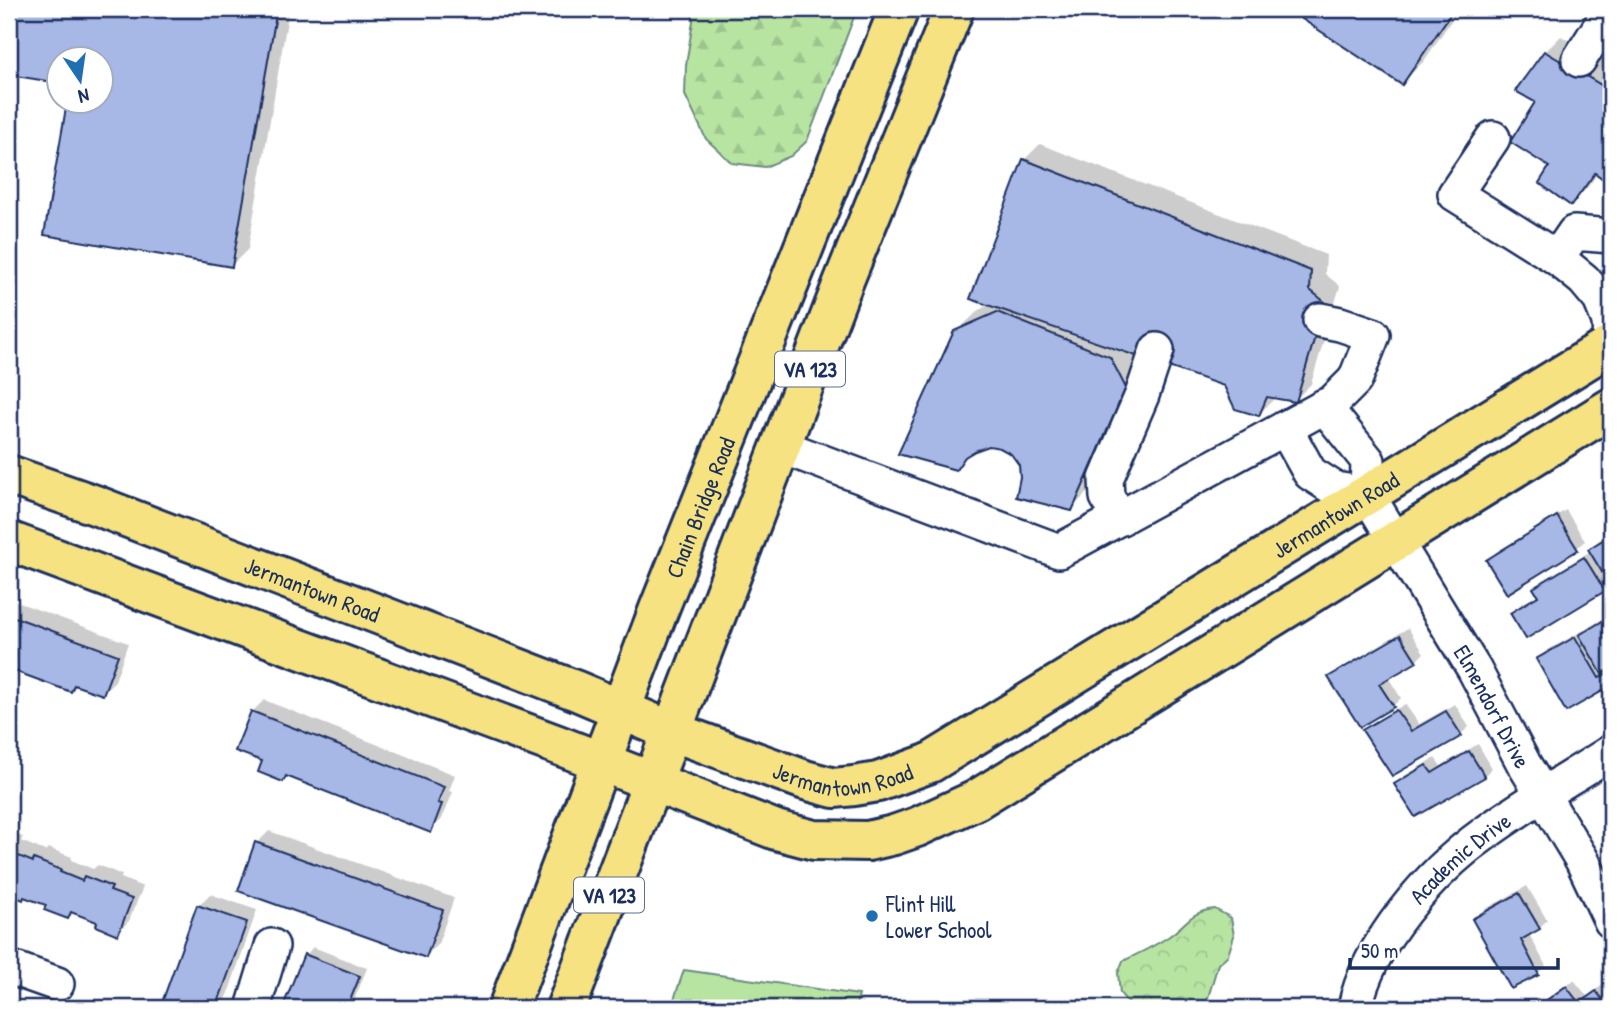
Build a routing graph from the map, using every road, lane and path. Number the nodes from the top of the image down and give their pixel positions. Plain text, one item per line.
1 (898, 9) edge
2 (954, 9) edge
3 (1611, 9) edge
4 (1578, 60) dead end
5 (1493, 138) dead end
6 (1611, 236) edge
7 (1557, 258) junction
8 (1320, 320) dead end
9 (1610, 345) edge
10 (1157, 350) dead end
11 (1324, 406) junction
12 (1611, 408) edge
13 (1285, 428) junction
14 (780, 446) junction
15 (9, 475) edge
16 (1367, 494) junction
17 (1121, 517) junction
18 (1396, 540) junction
19 (9, 541) edge
20 (620, 709) junction
21 (671, 731) junction
22 (1611, 752) edge
23 (601, 762) junction
24 (653, 782) junction
25 (1543, 796) junction
26 (1611, 921) edge
27 (272, 946) dead end
28 (9, 967) edge
29 (57, 984) dead end
30 (253, 1008) edge
31 (508, 1008) edge
32 (566, 1008) edge
33 (1355, 1008) edge

1 - 20 main road, Chain Bridge Road / VA 123
2 - 14 main road, VA 123
3 - 4 street
5 - 7 street
6 - 7 street
7 - 9 street
8 - 11 street
9 - 16 main road, Jermantown Road
10 - 17 street
11 - 13 street
11 - 16 street
12 - 18 main road
13 - 16 street
13 - 17 street
14 - 17 street
14 - 21 main road, VA 123
15 - 20 main road, Jermantown Road
16 - 18 street, Elmendorf Drive
16 - 21 main road, Jermantown Road
18 - 24 main road
18 - 25 street, Elmendorf Drive
19 - 23 main road
20 - 21 main road, Jermantown Road
20 - 23 main road, Chain Bridge Road / VA 123
21 - 24 main road, VA 123
22 - 25 street, Academic Drive
23 - 24 main road
23 - 31 main road, Chain Bridge Road / VA 123
24 - 32 main road, VA 123
25 - 26 street, Elmendorf Drive
25 - 33 street, Academic Drive
27 - 30 street
28 - 29 street

